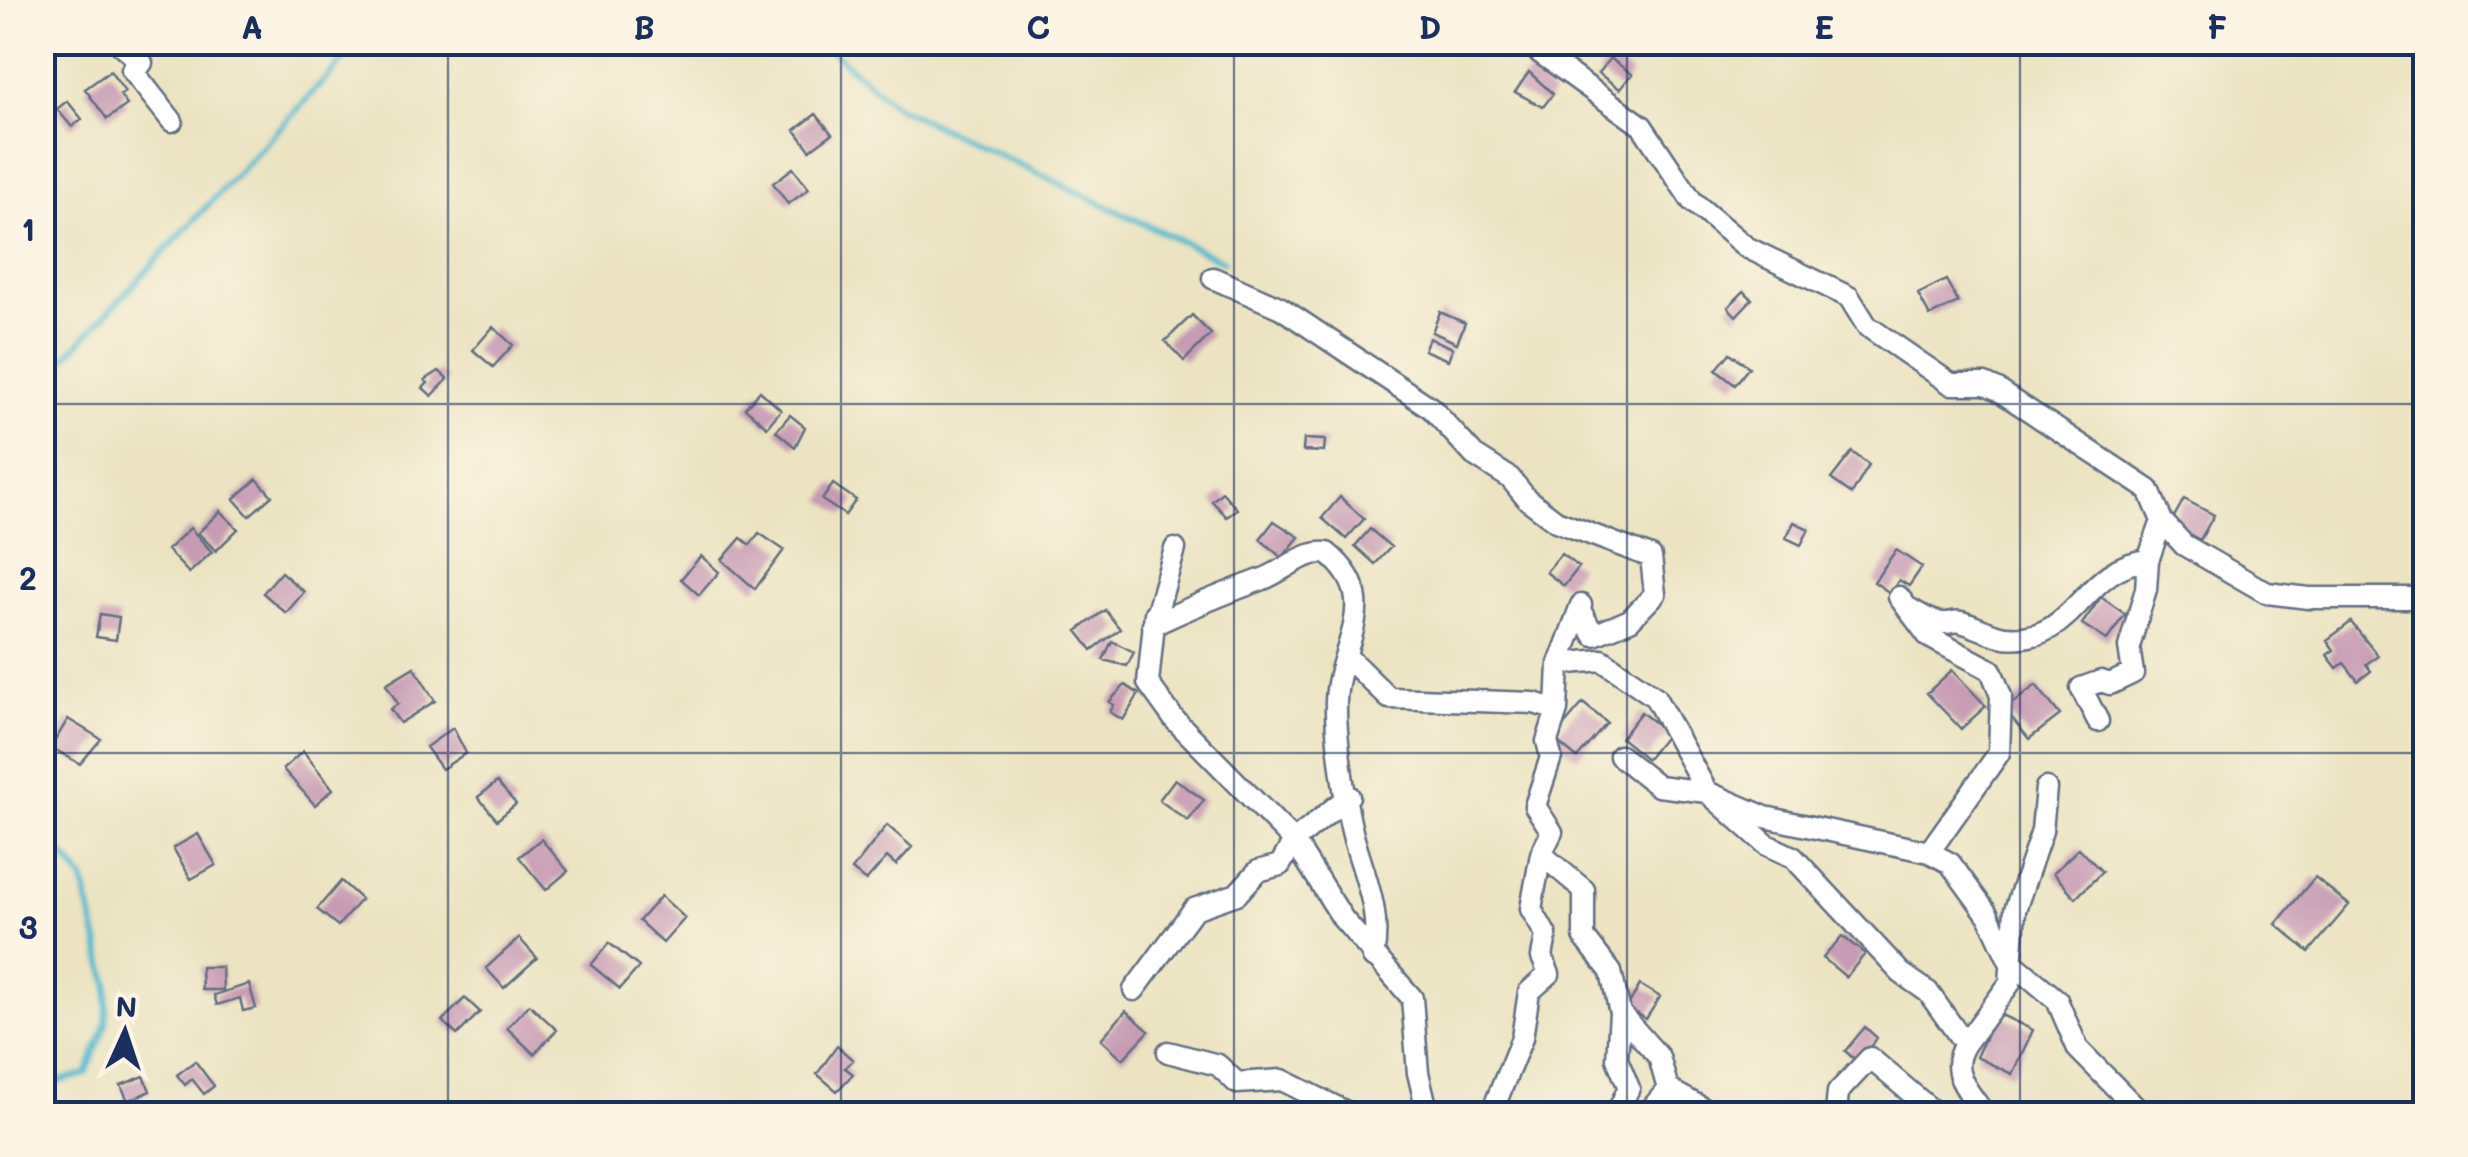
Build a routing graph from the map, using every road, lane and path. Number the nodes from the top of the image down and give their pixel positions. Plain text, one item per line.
1 (118, 42) edge
2 (1525, 42) edge
3 (172, 121) dead end
4 (1212, 278) dead end
5 (2162, 521) junction
6 (2148, 560) junction
7 (2426, 598) edge
8 (1594, 635) junction
9 (1348, 657) junction
10 (1602, 660) junction
11 (1560, 664) junction
12 (1558, 710) junction
13 (2098, 721) dead end
14 (1620, 756) dead end
15 (2046, 788) dead end
16 (1706, 792) junction
17 (1348, 796) junction
18 (1294, 841) junction
19 (1929, 852) junction
20 (1541, 854) junction
21 (1374, 957) junction
22 (2009, 960) junction
23 (1134, 990) dead end
24 (1620, 1012) junction
25 (1965, 1044) junction
26 (1168, 1052) dead end
27 (1668, 1089) junction
28 (1350, 1114) edge
29 (1428, 1114) edge
30 (1492, 1114) edge
31 (1616, 1114) edge
32 (1647, 1114) edge
33 (1714, 1114) edge
34 (1836, 1114) edge
35 (1936, 1114) edge
36 (1984, 1114) edge
37 (2142, 1114) edge

1 - 3 street
2 - 5 street
4 - 8 street
5 - 6 street
5 - 7 street
6 - 13 street
6 - 19 street
8 - 10 street
8 - 11 street
9 - 12 street
9 - 17 street
9 - 18 street
10 - 11 street
10 - 16 street
11 - 12 street
12 - 20 street
14 - 16 street
15 - 22 street
16 - 19 street
16 - 25 street
17 - 18 street
17 - 21 street
18 - 21 street
18 - 23 street
19 - 22 street
20 - 24 street
20 - 30 street
21 - 29 street
22 - 25 street
22 - 37 street
24 - 27 street
24 - 31 street
25 - 36 street
26 - 28 street
27 - 32 street
27 - 33 street
34 - 35 street

